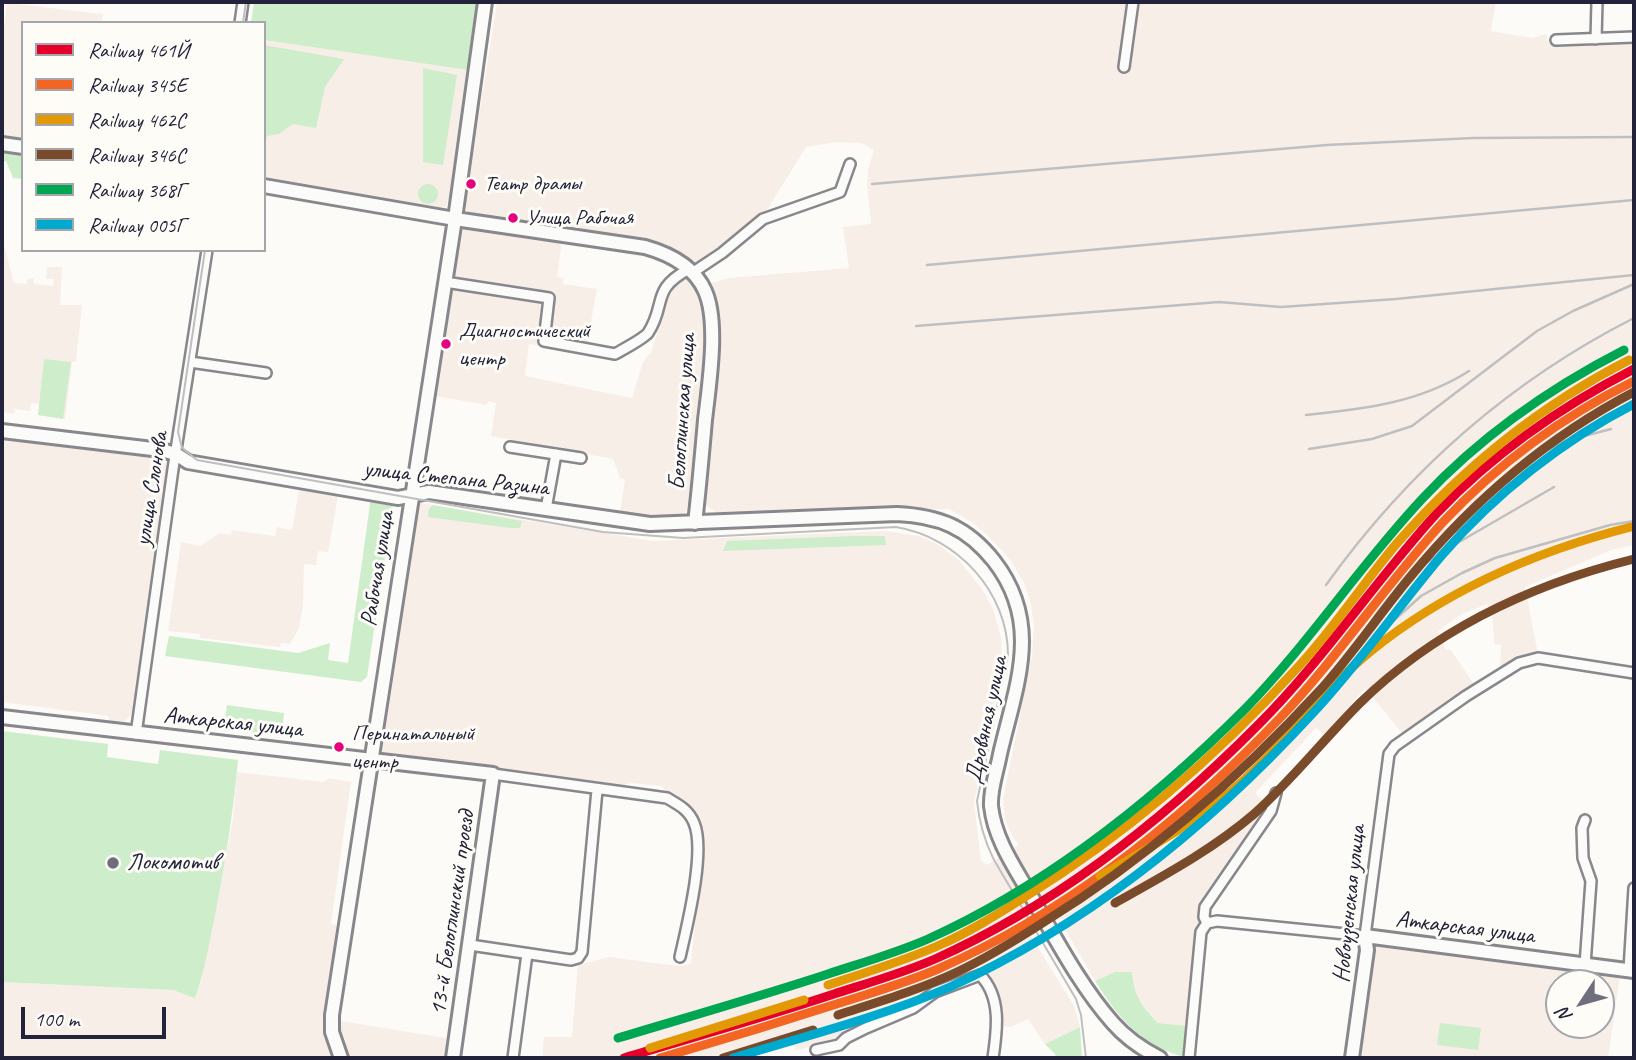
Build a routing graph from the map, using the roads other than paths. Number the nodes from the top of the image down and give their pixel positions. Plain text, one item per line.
1 (243, 2) edge
2 (485, 2) edge
3 (1133, 2) edge
4 (1597, 2) edge
5 (240, 21) edge
6 (1634, 37) edge
7 (1596, 39) junction
8 (1556, 40) dead end
9 (1124, 67) dead end
10 (2, 144) edge
11 (21, 147) edge
12 (850, 164) dead end
13 (266, 186) edge
14 (455, 219) junction
15 (207, 252) edge
16 (690, 271) junction
17 (444, 282) junction
18 (190, 362) junction
19 (266, 373) dead end
20 (2, 430) edge
21 (510, 447) dead end
22 (176, 454) junction
23 (556, 454) junction
24 (581, 458) dead end
25 (411, 496) junction
26 (546, 509) junction
27 (695, 523) junction
28 (952, 525) joint
29 (1634, 673) edge
30 (2, 717) edge
31 (136, 734) junction
32 (370, 760) junction
33 (493, 774) junction
34 (597, 790) junction
35 (1276, 793) dead end
36 (1586, 820) dead end
37 (1634, 888) edge
38 (1207, 923) junction
39 (1365, 936) junction
40 (470, 945) junction
41 (527, 954) junction
42 (680, 957) dead end
43 (1586, 965) junction
44 (1632, 971) edge
45 (816, 1050) dead end
46 (341, 1058) edge
47 (453, 1058) edge
48 (513, 1058) edge
49 (993, 1058) edge
50 (1160, 1058) edge
51 (1189, 1058) edge
52 (1352, 1058) edge

1 - 5 street
2 - 14 main road, Рабочая улица
3 - 9 street
4 - 7 street
6 - 7 street
7 - 8 street
10 - 11 main road
12 - 16 street
13 - 14 main road
14 - 16 main road
14 - 17 main road, Рабочая улица
15 - 18 street, улица Слонова
16 - 17 street
16 - 27 main road, Белоглинская улица
17 - 25 main road, Рабочая улица
18 - 19 street
18 - 22 street, улица Слонова
20 - 22 main road, улица Степана Разина
21 - 23 street
22 - 25 main road, улица Степана Разина
22 - 31 street, улица Слонова
23 - 24 street
23 - 26 street
25 - 26 main road, улица Степана Разина
25 - 32 main road, Рабочая улица
26 - 27 main road, улица Степана Разина
27 - 28 main road, улица Степана Разина
28 - 50 main road, Дровяная улица
29 - 39 street, Новоузенская улица
30 - 31 main road, Аткарская улица
31 - 32 main road, Аткарская улица
32 - 33 main road, Аткарская улица
32 - 46 main road, Рабочая улица
33 - 34 street, Аткарская улица
33 - 40 main road, 13-й Белоглинский проезд
34 - 41 street
34 - 42 street, Аткарская улица
35 - 38 street
36 - 43 street
37 - 44 street
38 - 39 street, Аткарская улица
38 - 51 street
39 - 43 main road, Аткарская улица
39 - 52 main road, Новоузенская улица
40 - 41 street
40 - 47 main road, 13-й Белоглинский проезд
41 - 48 street
43 - 44 main road, Аткарская улица
45 - 49 street

